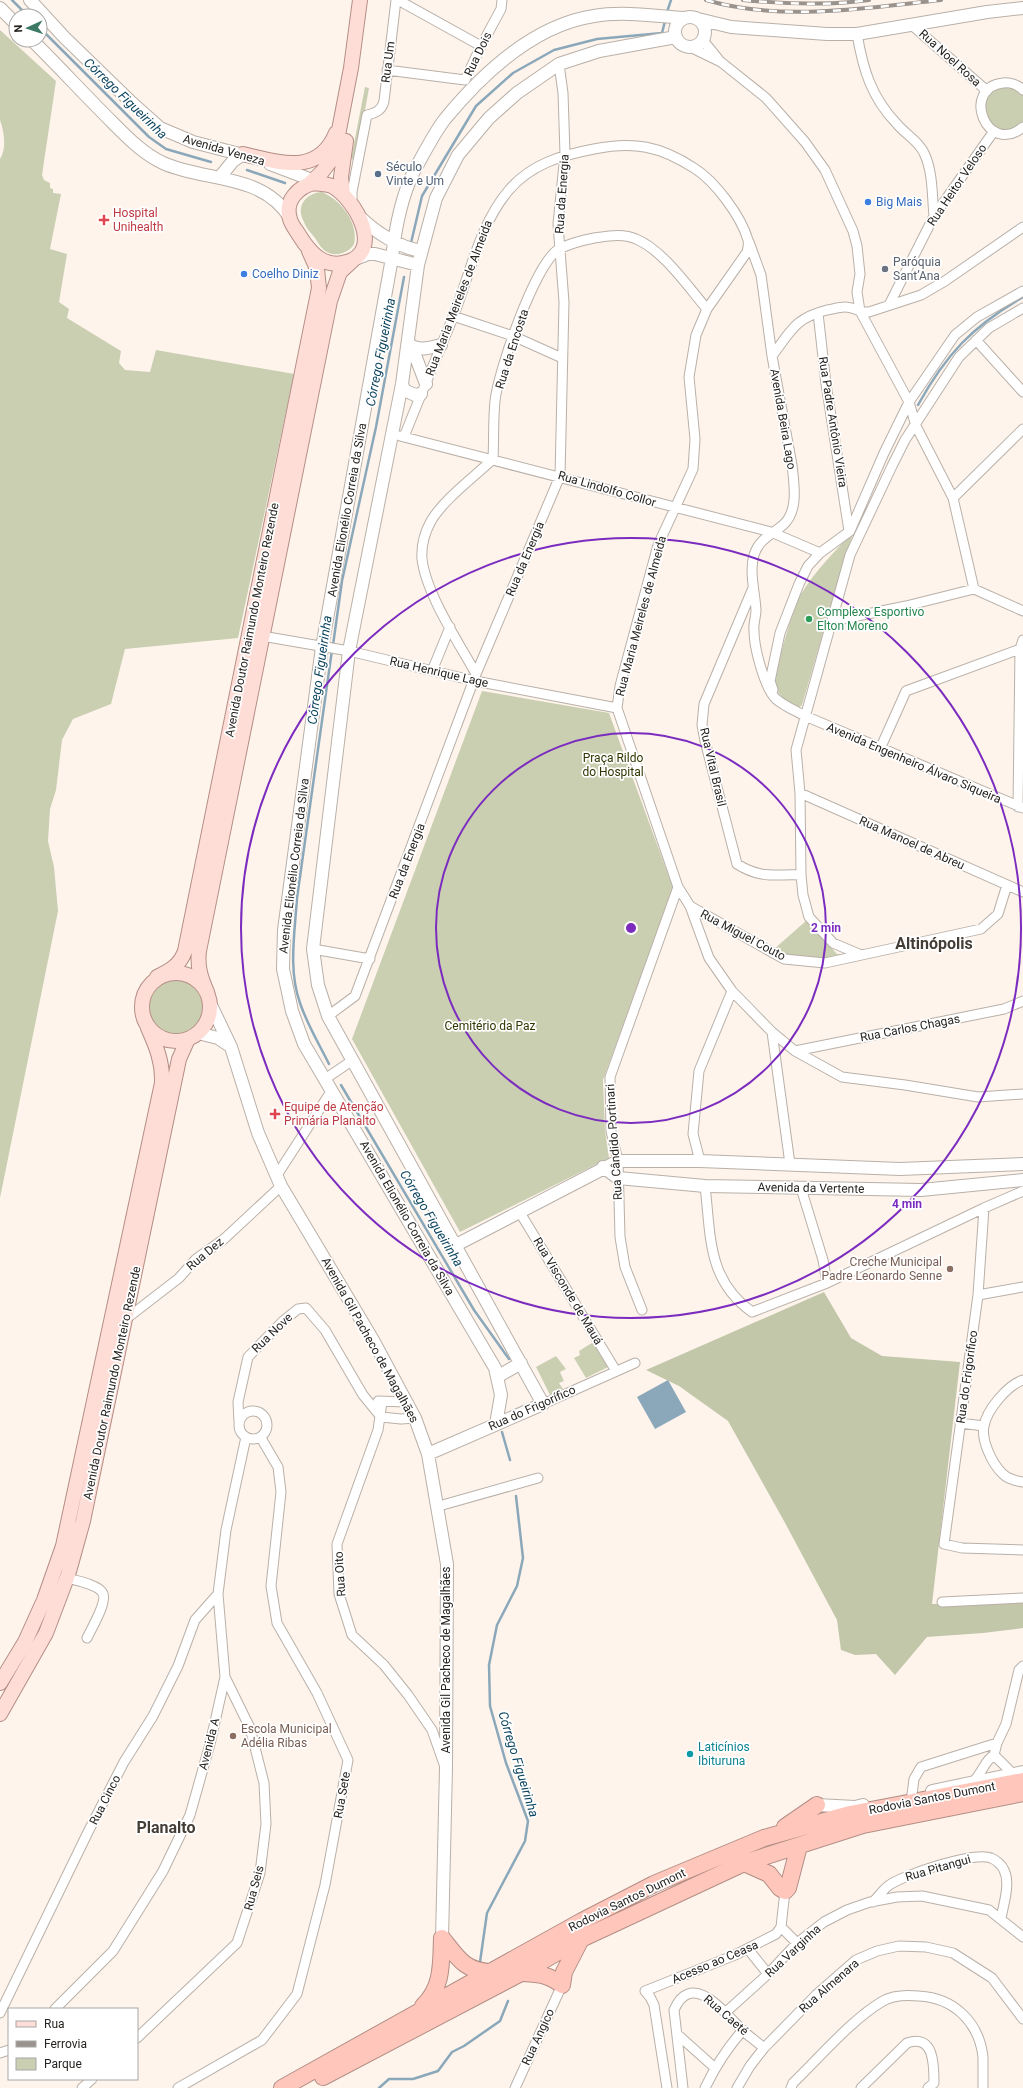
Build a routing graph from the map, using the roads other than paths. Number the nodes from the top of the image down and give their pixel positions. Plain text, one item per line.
1 (30, 0) edge
2 (360, 0) edge
3 (369, 0) edge
4 (397, 0) edge
5 (502, 0) edge
6 (0, 8) edge
7 (1023, 8) edge
8 (8, 16) edge
9 (684, 18) junction
10 (698, 19) junction
11 (913, 26) junction
12 (731, 27) junction
13 (857, 34) junction
14 (703, 36) junction
15 (676, 38) junction
16 (481, 46) junction
17 (690, 47) junction
18 (40, 48) edge
19 (721, 62) junction
20 (559, 64) junction
21 (351, 68) junction
22 (388, 70) junction
23 (1023, 90) edge
24 (987, 91) junction
25 (1023, 127) edge
26 (994, 131) junction
27 (243, 154) junction
28 (565, 154) junction
29 (220, 177) junction
30 (354, 178) junction
31 (315, 183) junction
32 (343, 194) junction
33 (356, 213) junction
34 (934, 216) junction
35 (290, 218) junction
36 (1023, 226) edge
37 (394, 241) junction
38 (748, 241) junction
39 (559, 249) junction
40 (309, 251) junction
41 (421, 251) junction
42 (392, 258) junction
43 (353, 260) junction
44 (418, 265) junction
45 (1023, 291) edge
46 (889, 305) junction
47 (1023, 308) edge
48 (707, 309) junction
49 (860, 312) junction
50 (818, 313) junction
51 (453, 316) junction
52 (513, 336) junction
53 (976, 340) junction
54 (409, 344) junction
55 (441, 345) junction
56 (772, 356) junction
57 (562, 358) junction
58 (402, 384) junction
59 (423, 389) junction
60 (1023, 392) edge
61 (909, 402) junction
62 (916, 426) junction
63 (1023, 430) edge
64 (391, 433) junction
65 (404, 437) junction
66 (493, 459) junction
67 (560, 476) junction
68 (953, 498) junction
69 (675, 508) junction
70 (850, 531) junction
71 (771, 532) junction
72 (820, 553) junction
73 (753, 587) junction
74 (974, 589) junction
75 (1023, 611) edge
76 (833, 621) junction
77 (450, 627) junction
78 (262, 636) junction
79 (1021, 645) edge
80 (322, 647) junction
81 (349, 651) junction
82 (432, 671) junction
83 (475, 678) junction
84 (776, 699) junction
85 (617, 708) junction
86 (805, 716) junction
87 (880, 749) junction
88 (800, 793) junction
89 (1021, 808) edge
90 (801, 875) junction
91 (1007, 885) junction
92 (678, 887) junction
93 (1023, 892) edge
94 (690, 906) junction
95 (313, 949) junction
96 (861, 955) junction
97 (370, 959) junction
98 (158, 977) junction
99 (732, 991) junction
100 (208, 997) junction
101 (1023, 1001) edge
102 (328, 1016) junction
103 (148, 1028) junction
104 (772, 1032) junction
105 (193, 1036) junction
106 (231, 1047) junction
107 (795, 1050) junction
108 (353, 1060) junction
109 (325, 1079) junction
110 (332, 1090) junction
111 (1023, 1094) edge
112 (618, 1161) junction
113 (700, 1161) junction
114 (790, 1164) junction
115 (1023, 1164) edge
116 (603, 1168) junction
117 (618, 1178) junction
118 (279, 1180) junction
119 (1023, 1180) edge
120 (705, 1186) junction
121 (801, 1188) junction
122 (1023, 1191) edge
123 (984, 1208) junction
124 (519, 1211) junction
125 (456, 1245) junction
126 (827, 1283) junction
127 (1023, 1287) edge
128 (978, 1295) junction
129 (642, 1310) dead end
130 (126, 1319) junction
131 (521, 1363) junction
132 (635, 1363) dead end
133 (616, 1371) junction
134 (497, 1377) junction
135 (1023, 1380) edge
136 (363, 1396) junction
137 (382, 1402) junction
138 (406, 1402) junction
139 (543, 1404) junction
140 (381, 1417) junction
141 (415, 1418) junction
142 (239, 1422) junction
143 (960, 1423) junction
144 (496, 1424) junction
145 (984, 1426) junction
146 (246, 1437) junction
147 (260, 1438) junction
148 (428, 1454) junction
149 (538, 1478) dead end
150 (1023, 1482) edge
151 (438, 1506) junction
152 (1023, 1550) edge
153 (67, 1578) junction
154 (218, 1594) junction
155 (1023, 1598) edge
156 (942, 1602) dead end
157 (87, 1638) dead end
158 (1023, 1666) edge
159 (225, 1677) junction
160 (0, 1683) edge
161 (0, 1714) edge
162 (997, 1743) junction
163 (994, 1755) junction
164 (446, 1768) junction
165 (1020, 1776) edge
166 (974, 1781) junction
167 (1023, 1793) edge
168 (911, 1799) junction
169 (817, 1805) joint
170 (764, 1838) junction
171 (800, 1846) junction
172 (744, 1863) junction
173 (785, 1892) junction
174 (873, 1902) junction
175 (1001, 1919) junction
176 (781, 1928) junction
177 (1023, 1937) edge
178 (442, 1938) junction
179 (581, 1939) junction
180 (798, 1944) junction
181 (748, 1949) junction
182 (492, 1972) junction
183 (521, 1973) junction
184 (768, 1974) junction
185 (562, 1985) junction
186 (660, 1987) junction
187 (654, 2005) junction
188 (56, 2008) edge
189 (726, 2012) junction
190 (0, 2013) edge
191 (416, 2013) junction
192 (1023, 2019) edge
193 (743, 2030) junction
194 (677, 2034) junction
195 (138, 2037) edge
196 (764, 2048) junction
197 (715, 2068) junction
198 (91, 2080) edge
199 (934, 2086) edge
200 (82, 2088) edge
201 (178, 2088) edge
202 (282, 2088) edge
203 (304, 2088) edge
204 (515, 2088) edge
205 (669, 2088) edge
206 (683, 2088) edge
207 (705, 2088) edge
208 (738, 2088) edge
209 (790, 2088) edge
210 (861, 2088) edge
211 (983, 2088) edge

1 - 27 street, Avenida Veneza
2 - 21 main road
3 - 32 main road
4 - 16 street
4 - 22 street, Rua Um
5 - 16 street, Rua Dois
6 - 8 street
7 - 11 street
9 - 10 street
9 - 15 street
9 - 37 street, Avenida Elionélio Correia da Silva
10 - 12 street
10 - 14 street
11 - 13 street
11 - 24 street, Rua Noel Rosa
12 - 13 street
12 - 14 street
13 - 34 street
14 - 17 street
14 - 19 street
15 - 17 street
15 - 20 street
16 - 22 street, Rua Dois
17 - 19 street
18 - 29 street
19 - 49 street
20 - 28 street, Rua da Energia
20 - 41 street
21 - 27 main road
21 - 31 main road
22 - 30 street, Rua Um
23 - 24 street
24 - 26 street
25 - 26 street
26 - 34 street, Rua Heitor Veloso
27 - 29 street
27 - 31 street, Avenida Veneza
28 - 38 street, Rua Maria Meireles de Almeida
28 - 39 street, Rua da Energia
28 - 51 street, Rua Maria Meireles de Almeida
29 - 35 street
30 - 32 street
30 - 33 street
31 - 32 main road
31 - 35 main road
32 - 33 main road
33 - 37 street
33 - 43 main road
34 - 46 street, Rua Heitor Veloso
35 - 40 main road
36 - 46 street, Avenida Beira Lago
37 - 41 street
37 - 42 street, Avenida Elionélio Correia da Silva
38 - 48 street, Rua Maria Meireles de Almeida
38 - 56 street
39 - 48 street
39 - 52 street, Rua da Encosta
39 - 57 street, Rua da Energia
40 - 43 main road
40 - 98 main road, Avenida Doutor Raimundo Monteiro Rezende
41 - 44 street
42 - 43 street
42 - 44 street
42 - 80 street, Avenida Elionélio Correia da Silva
43 - 78 main road, Avenida Doutor Raimundo Monteiro Rezende
44 - 54 street
45 - 61 street
46 - 49 street, Avenida Beira Lago
47 - 53 street
48 - 69 street, Rua Maria Meireles de Almeida
49 - 50 street, Avenida Beira Lago
49 - 61 street
50 - 56 street, Avenida Beira Lago
50 - 70 street, Rua Padre Antônio Vieira
51 - 52 street
51 - 55 street, Rua Maria Meireles de Almeida
52 - 57 street
52 - 66 street, Rua da Encosta
53 - 60 street
53 - 62 street
54 - 55 street
54 - 58 street
54 - 59 street
55 - 59 street, Rua Maria Meireles de Almeida
56 - 71 street, Avenida Beira Lago
57 - 67 street, Rua da Energia
58 - 59 street
58 - 64 street
59 - 65 street, Rua Maria Meireles de Almeida
61 - 62 street
61 - 70 street
62 - 68 street
62 - 76 street
63 - 68 street
64 - 65 street, Rua Lindolfo Collor
64 - 81 street
65 - 66 street, Rua Lindolfo Collor
66 - 67 street, Rua Lindolfo Collor
66 - 77 street
67 - 69 street, Rua Lindolfo Collor
67 - 83 street, Rua da Energia
68 - 74 street
69 - 71 street, Rua Lindolfo Collor
69 - 85 street, Rua Maria Meireles de Almeida
70 - 72 street
71 - 72 street, Rua Lindolfo Collor
71 - 73 street, Avenida Beira Lago
72 - 84 street
73 - 84 street, Avenida Beira Lago
73 - 90 street, Rua Vital Brasil
74 - 75 street
74 - 76 street
76 - 86 street
77 - 82 street
77 - 83 street
78 - 80 street, Rua Henrique Lage
78 - 100 main road, Avenida Doutor Raimundo Monteiro Rezende
79 - 87 street
79 - 89 street
80 - 81 street, Rua Henrique Lage
80 - 109 street, Avenida Elionélio Correia da Silva
81 - 82 street, Rua Henrique Lage
81 - 95 street
82 - 83 street, Rua Henrique Lage
83 - 85 street, Rua Henrique Lage
83 - 97 street, Rua da Energia
84 - 86 street, Avenida Beira Lago
85 - 92 street, Rua Maria Meireles de Almeida
86 - 87 street, Avenida Engenheiro Álvaro Siqueira
86 - 88 street
87 - 89 street, Avenida Engenheiro Álvaro Siqueira
88 - 90 street
88 - 91 street, Rua Manoel de Abreu
90 - 96 street
91 - 93 street, Rua Manoel de Abreu
91 - 96 street, Rua Miguel Couto
92 - 94 street, Rua Maria Meireles de Almeida
92 - 112 street, Rua Cândido Portinari
94 - 96 street, Rua Miguel Couto
94 - 99 street, Rua Maria Meireles de Almeida
95 - 97 street
95 - 102 street
97 - 102 street, Rua da Energia
98 - 100 main road
98 - 103 main road, Avenida Doutor Raimundo Monteiro Rezende
99 - 104 street, Rua Maria Meireles de Almeida
99 - 113 street
100 - 105 main road, Avenida Doutor Raimundo Monteiro Rezende
100 - 106 street, Avenida Gil Pacheco de Magalhães
101 - 107 street, Rua Carlos Chagas
102 - 108 street
103 - 105 main road
103 - 160 main road, Avenida Doutor Raimundo Monteiro Rezende
104 - 107 street, Rua Maria Meireles de Almeida
104 - 114 street
105 - 106 street
105 - 130 main road, Avenida Doutor Raimundo Monteiro Rezende
106 - 118 street, Avenida Gil Pacheco de Magalhães
107 - 111 street, Rua Maria Meireles de Almeida
108 - 109 street
108 - 125 street
109 - 110 street, Avenida Elionélio Correia da Silva
110 - 118 street
110 - 134 street, Avenida Elionélio Correia da Silva
112 - 113 street, Avenida da Vertente
112 - 116 street, Avenida da Vertente
112 - 117 street, Rua Cândido Portinari
113 - 114 street, Avenida da Vertente
114 - 115 street, Avenida da Vertente
116 - 117 street, Avenida da Vertente
116 - 124 street, Avenida da Vertente
117 - 120 street, Avenida da Vertente
117 - 129 street, Rua Cândido Portinari
118 - 130 street, Rua Dez
118 - 138 street, Avenida Gil Pacheco de Magalhães
119 - 121 street, Avenida da Vertente
120 - 121 street, Avenida da Vertente
120 - 126 street
121 - 126 street
122 - 123 street
123 - 126 street
123 - 128 street, Rua do Frigorífico
124 - 125 street, Avenida da Vertente
124 - 133 street, Rua Visconde de Mauá
125 - 131 street
127 - 128 street
128 - 143 street, Rua do Frigorífico
130 - 153 main road, Avenida Doutor Raimundo Monteiro Rezende
131 - 134 street
131 - 139 street
132 - 133 street, Rua do Frigorífico
133 - 139 street, Rua do Frigorífico
134 - 144 street, Avenida Elionélio Correia da Silva
135 - 145 street
136 - 137 street
136 - 140 street, Rua Nove
136 - 142 street, Rua Nove
137 - 138 street
137 - 140 street, Rua Oito
138 - 141 street, Avenida Gil Pacheco de Magalhães
139 - 144 street, Rua do Frigorífico
140 - 141 street
140 - 164 street, Rua Oito
141 - 148 street, Avenida Gil Pacheco de Magalhães
142 - 146 street
142 - 147 street
143 - 145 street
143 - 152 street, Rua do Frigorífico
144 - 148 street, Rua do Frigorífico
145 - 150 street
146 - 147 street
146 - 154 street, Avenida A
147 - 201 street, Rua Sete
148 - 151 street, Avenida Gil Pacheco de Magalhães
149 - 151 street
151 - 164 street, Avenida Gil Pacheco de Magalhães
153 - 157 street
153 - 161 main road, Avenida Doutor Raimundo Monteiro Rezende
154 - 159 street, Avenida A
154 - 190 street, Rua Cinco
155 - 156 street
158 - 162 street
159 - 188 street, Avenida A
159 - 195 street, Rua Seis
162 - 163 street
162 - 168 street
163 - 165 street
163 - 166 street
164 - 178 street, Avenida Gil Pacheco de Magalhães
165 - 166 street
165 - 168 highway, Rodovia Santos Dumont
166 - 168 street
167 - 171 highway, Rodovia Santos Dumont
168 - 169 street
168 - 170 highway, Rodovia Santos Dumont
169 - 170 highway
170 - 182 highway, Rodovia Santos Dumont
171 - 172 highway, Rodovia Santos Dumont
171 - 173 highway
172 - 173 highway
172 - 179 highway, Rodovia Santos Dumont
173 - 176 street
174 - 175 street, Rua Varginha
174 - 175 street, Rua Pitangui
174 - 180 street, Rua Varginha
175 - 177 street, Rua Varginha
176 - 180 street
176 - 181 street, Acesso ao Ceasa
178 - 182 highway
178 - 191 highway
179 - 183 highway, Rodovia Santos Dumont
179 - 185 highway
180 - 184 street, Rua Varginha
181 - 184 street
181 - 186 street, Acesso ao Ceasa
182 - 191 highway, Rodovia Santos Dumont
183 - 185 highway
183 - 203 highway, Rodovia Santos Dumont
184 - 189 street, Rua Varginha
185 - 204 street, Rua Angico
186 - 187 street
186 - 187 street, Acesso ao Ceasa
187 - 205 street
189 - 193 street, Rua Caeté
189 - 194 street, Rua Caeté
191 - 202 highway, Rodovia Santos Dumont
192 - 196 street, Rua Almenara
193 - 196 street, Rua Caeté
193 - 197 street
194 - 197 street
194 - 206 street, Rua Caeté
196 - 208 street, Rua Almenara
197 - 207 street
198 - 200 street
199 - 210 street
209 - 211 street

